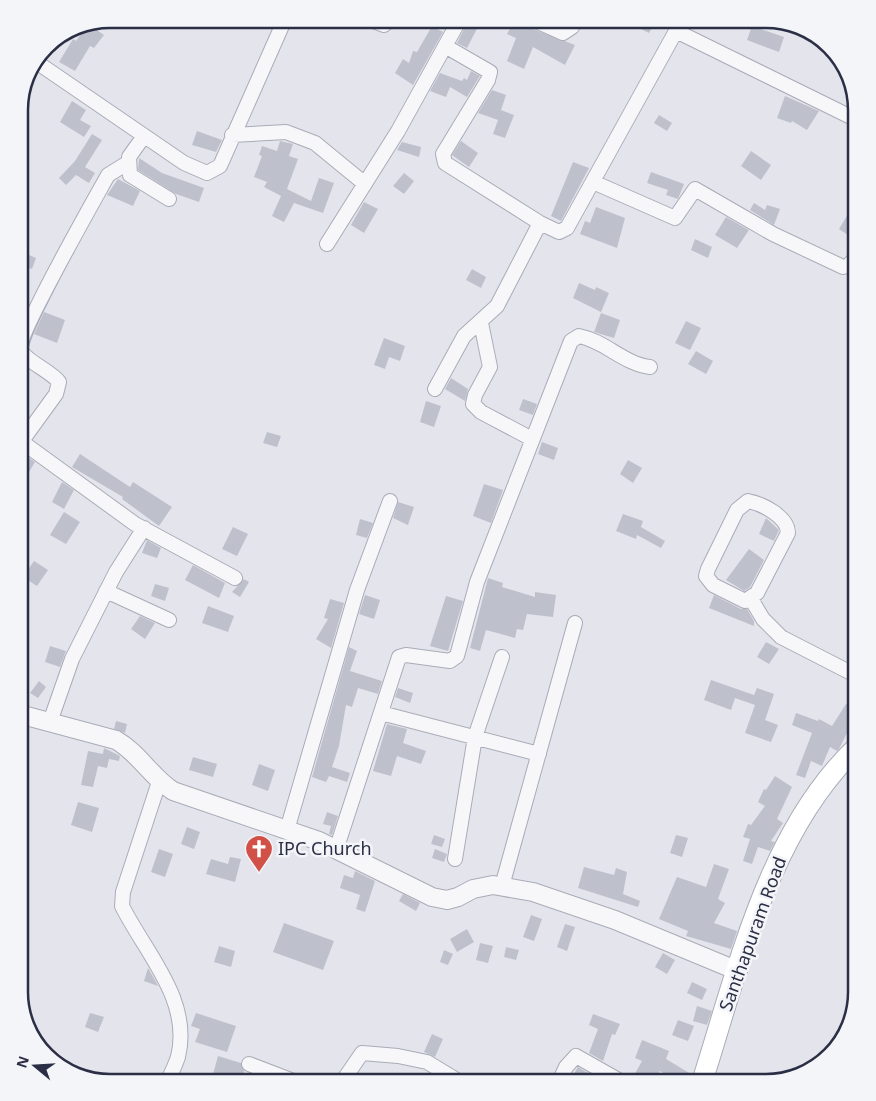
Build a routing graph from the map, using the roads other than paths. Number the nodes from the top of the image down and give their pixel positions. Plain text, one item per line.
1 (280, 28) edge
2 (455, 28) edge
3 (551, 28) edge
4 (570, 28) edge
5 (445, 46) junction
6 (41, 65) edge
7 (848, 116) edge
8 (232, 135) junction
9 (144, 136) junction
10 (129, 162) junction
11 (593, 182) junction
12 (365, 184) junction
13 (169, 198) dead end
14 (540, 223) junction
15 (327, 244) dead end
16 (848, 266) edge
17 (481, 323) junction
18 (28, 325) edge
19 (28, 357) edge
20 (650, 367) dead end
21 (435, 389) dead end
22 (28, 432) edge
23 (532, 439) junction
24 (28, 448) edge
25 (390, 501) dead end
26 (144, 528) junction
27 (235, 578) dead end
28 (106, 591) junction
29 (751, 599) junction
30 (169, 620) dead end
31 (576, 623) dead end
32 (502, 657) dead end
33 (848, 671) edge
34 (380, 713) junction
35 (28, 716) edge
36 (50, 722) junction
37 (475, 737) junction
38 (539, 754) junction
39 (848, 758) edge
40 (159, 782) junction
41 (287, 830) junction
42 (336, 850) junction
43 (455, 859) dead end
44 (502, 886) junction
45 (738, 971) junction
46 (249, 1064) dead end
47 (171, 1074) edge
48 (275, 1074) edge
49 (348, 1074) edge
50 (447, 1074) edge
51 (563, 1074) edge
52 (608, 1074) edge
53 (705, 1074) edge

1 - 8 street
2 - 5 street
3 - 4 street
5 - 12 street
5 - 14 street
6 - 9 street
7 - 11 street
8 - 9 street
8 - 12 street
9 - 10 street
10 - 13 street
10 - 18 street
11 - 14 street
11 - 16 street
12 - 15 street
14 - 17 street
17 - 21 street
17 - 23 street
19 - 22 street
20 - 23 street
23 - 34 street
24 - 26 street
25 - 41 street
26 - 27 street
26 - 28 street
28 - 30 street
28 - 36 street
29 - 29 street
29 - 33 street
31 - 38 street
32 - 37 street
34 - 37 street
34 - 42 street
35 - 36 street
36 - 40 street
37 - 38 street
37 - 43 street
38 - 44 street
39 - 45 main road, Santhapuram Road
40 - 41 street
40 - 47 street
41 - 42 street
42 - 44 street
44 - 45 street
45 - 53 main road, Santhapuram Road
46 - 48 street
49 - 50 street
51 - 52 street

